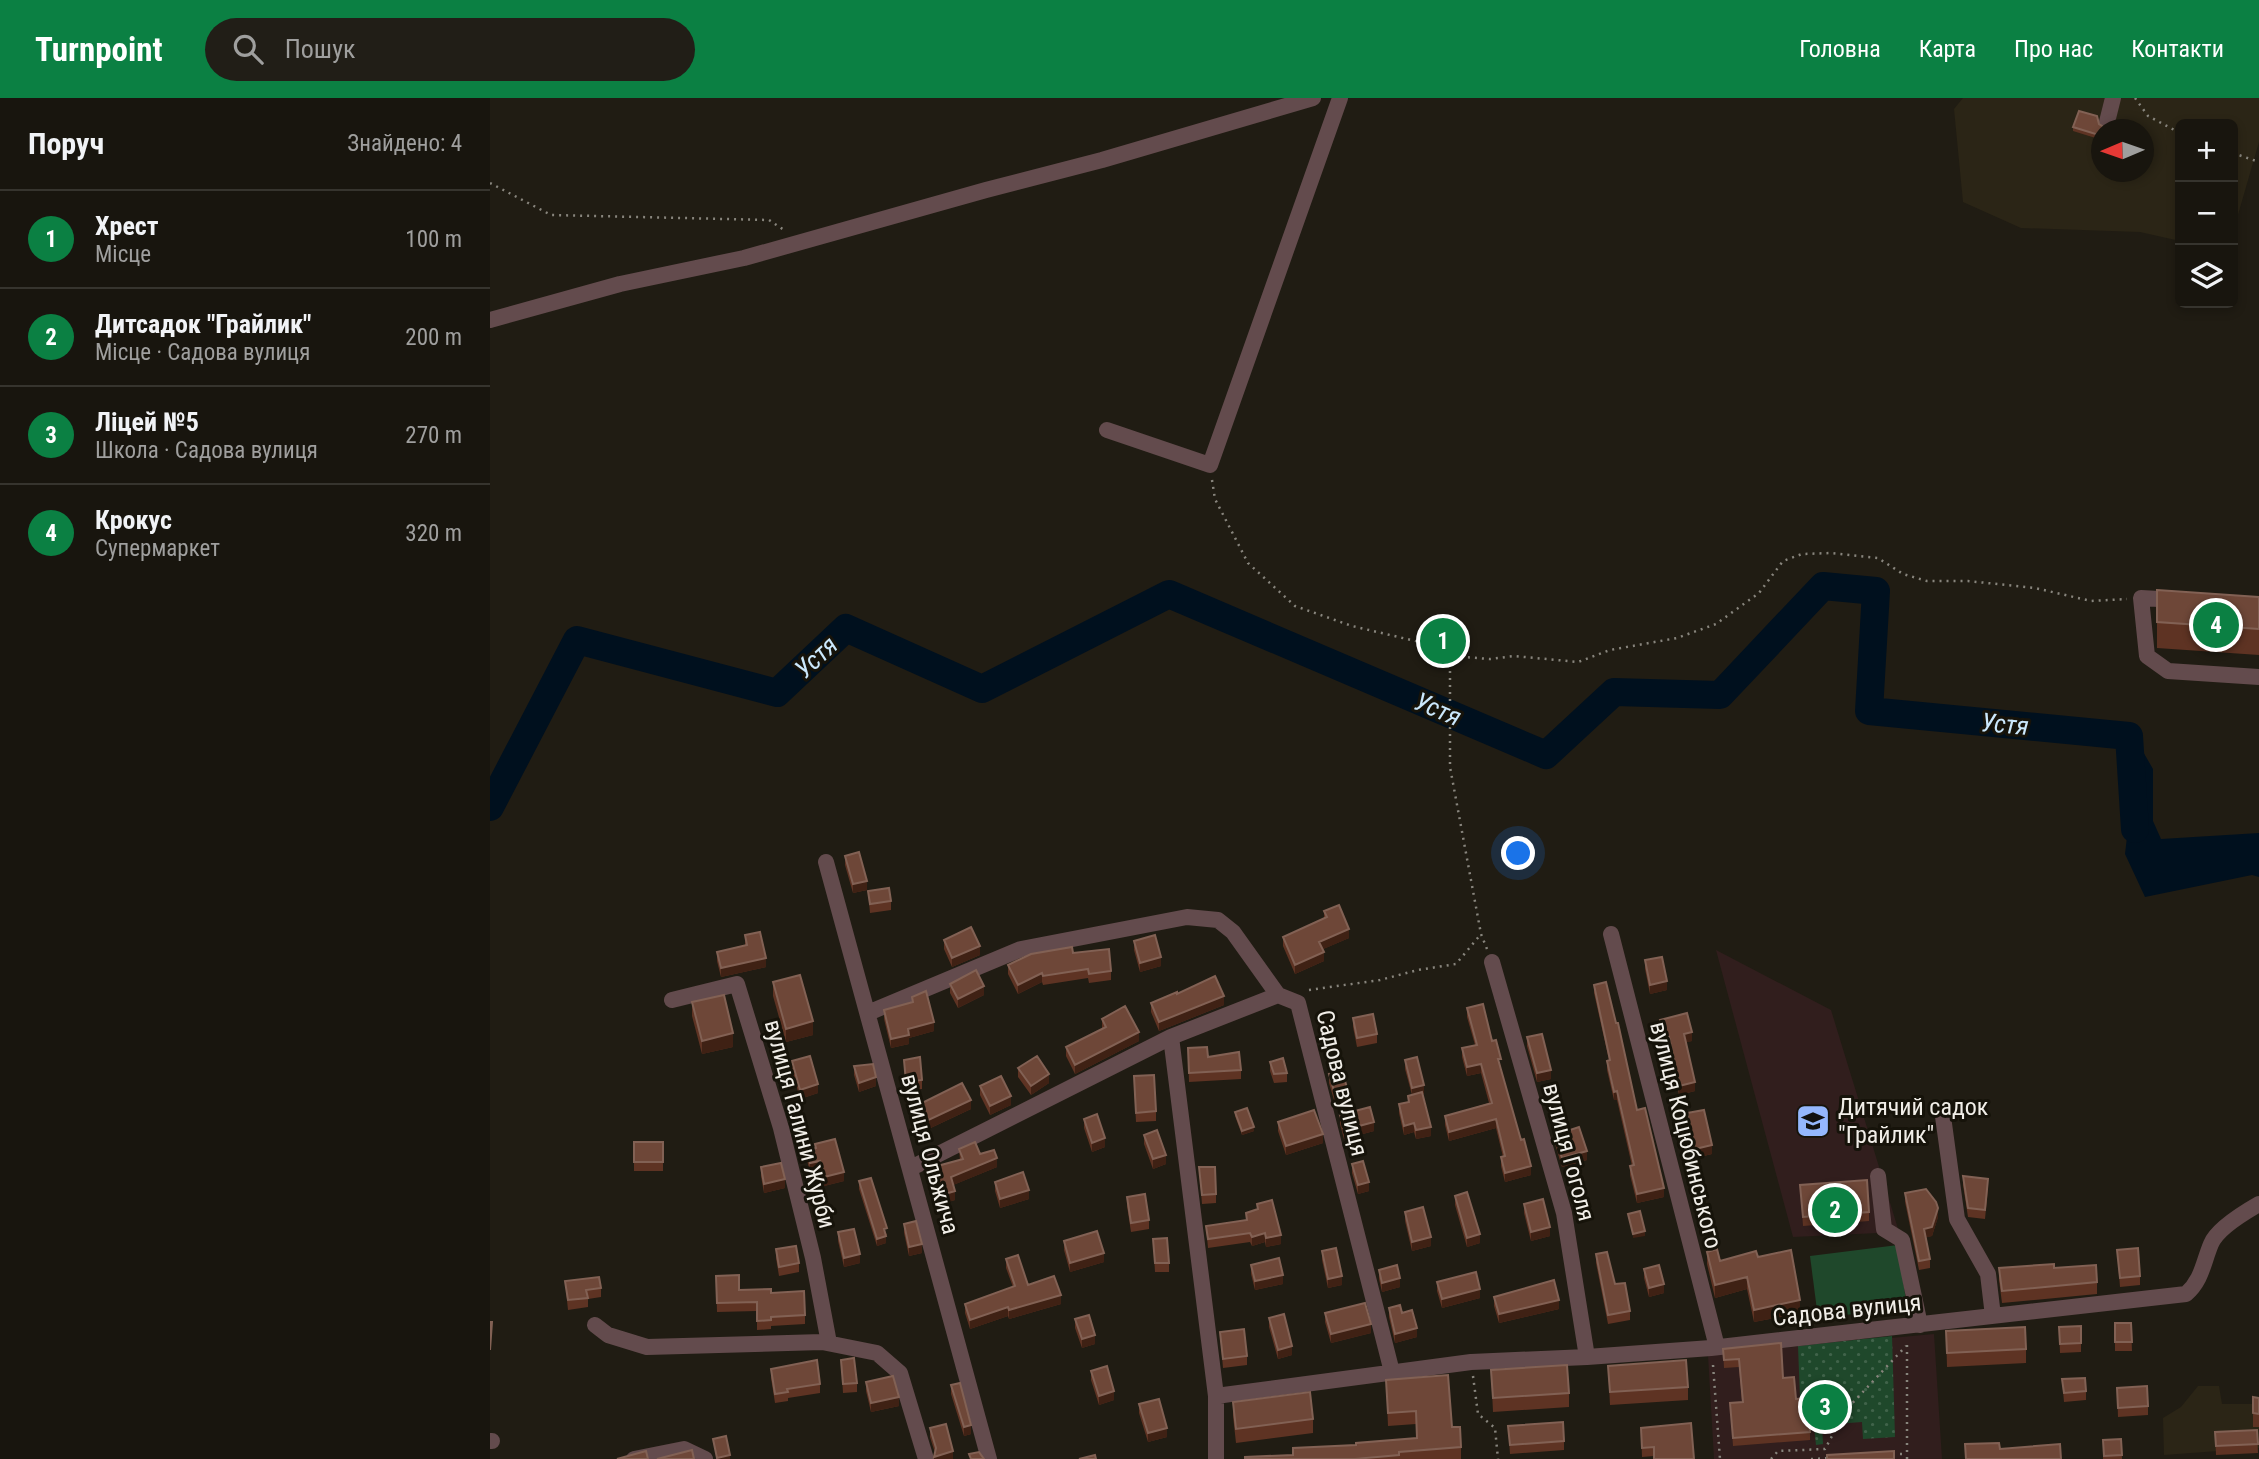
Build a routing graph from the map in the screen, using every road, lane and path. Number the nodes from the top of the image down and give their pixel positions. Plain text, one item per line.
1 (1313, 98) edge
2 (1339, 98) edge
3 (2113, 98) edge
4 (2135, 98) edge
5 (2108, 119) edge
6 (2175, 130) edge
7 (2238, 155) edge
8 (2259, 162) edge
9 (490, 183) edge
10 (802, 241) junction
11 (490, 320) edge
12 (1107, 430) dead end
13 (1210, 465) junction
14 (2141, 598) junction
15 (2193, 601) edge
16 (1450, 656) junction
17 (2259, 677) edge
18 (826, 862) dead end
19 (1481, 934) junction
20 (1611, 934) dead end
21 (1492, 962) joint
22 (1303, 991) dead end
23 (1278, 995) junction
24 (672, 1000) dead end
25 (868, 1013) junction
26 (1171, 1037) junction
27 (1942, 1109) dead end
28 (911, 1168) junction
29 (1878, 1176) dead end
30 (2259, 1204) edge
31 (1993, 1316) junction
32 (595, 1325) dead end
33 (1915, 1325) junction
34 (829, 1343) junction
35 (1906, 1346) junction
36 (1714, 1347) junction
37 (1587, 1357) junction
38 (1471, 1362) junction
39 (1392, 1372) junction
40 (1216, 1396) junction
41 (1893, 1454) edge
42 (1907, 1454) junction
43 (1838, 1457) edge
44 (634, 1459) edge
45 (705, 1459) edge
46 (926, 1459) edge
47 (989, 1459) edge
48 (1216, 1459) edge
49 (1498, 1459) edge
50 (1720, 1459) edge
51 (1771, 1459) edge
52 (1811, 1459) edge
53 (1907, 1459) edge

1 - 10 street
2 - 13 street
3 - 5 street
4 - 6 path
7 - 8 path
9 - 10 path
10 - 11 street
12 - 13 street
13 - 16 path
14 - 15 street
14 - 16 path
14 - 17 street
16 - 19 path
18 - 25 street, вулиця Ольжича
19 - 21 path
19 - 22 path
20 - 36 street, вулиця Коцюбинського
21 - 37 street, вулиця Гоголя
23 - 25 street
23 - 26 street
23 - 39 street, Садова вулиця
24 - 34 street, вулиця Галини Журби
25 - 28 street, вулиця Ольжича
26 - 28 street
26 - 40 street
27 - 31 street
28 - 47 street, вулиця Ольжича
29 - 33 street
30 - 31 street, Садова вулиця
31 - 33 street, Садова вулиця
32 - 34 street
33 - 35 path
33 - 36 street, Садова вулиця
34 - 46 street
35 - 42 path
35 - 51 path
36 - 37 street, Садова вулиця
36 - 50 path
37 - 38 street, Садова вулиця
38 - 39 street, Садова вулиця
38 - 49 path
39 - 40 street, Садова вулиця
40 - 48 street
41 - 42 path
42 - 53 path
43 - 52 path
44 - 45 street

